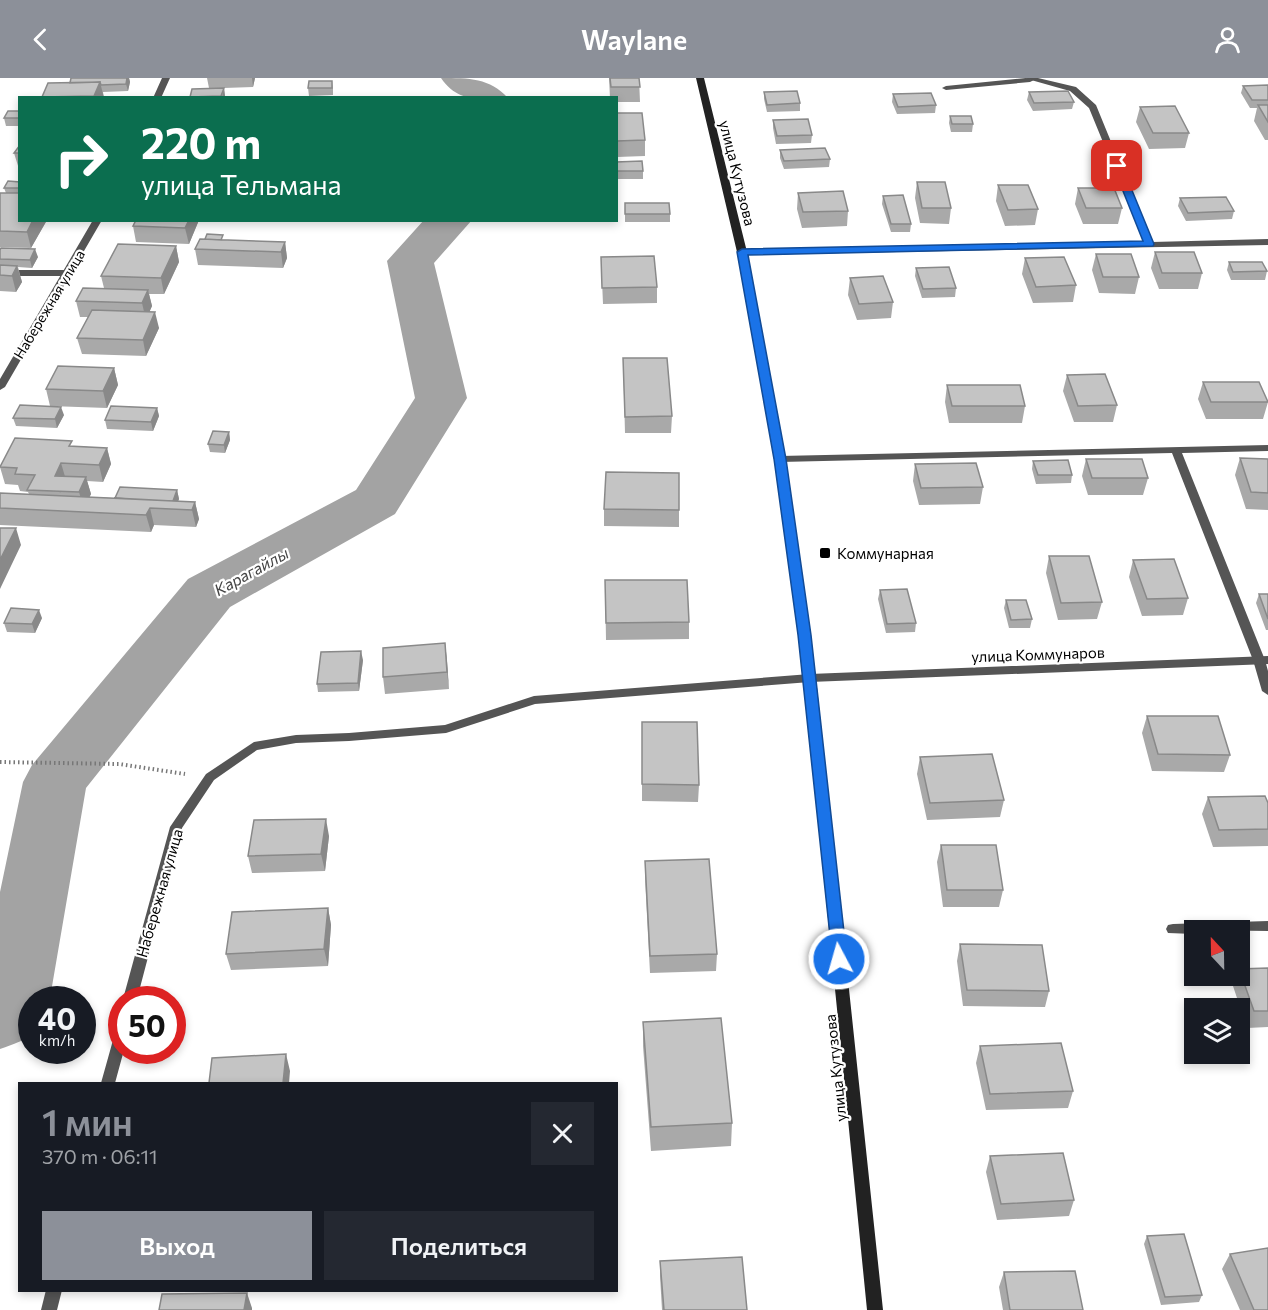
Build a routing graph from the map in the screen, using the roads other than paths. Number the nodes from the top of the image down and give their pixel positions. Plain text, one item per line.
1 (166, 78) edge
2 (700, 78) edge
3 (1029, 79) edge
4 (946, 88) dead end
5 (158, 96) edge
6 (97, 222) edge
7 (1268, 242) edge
8 (1149, 244) junction
9 (742, 252) junction
10 (0, 273) edge
11 (68, 273) junction
12 (0, 387) edge
13 (1268, 448) edge
14 (1176, 450) junction
15 (780, 459) junction
16 (1263, 660) edge
17 (810, 678) junction
18 (1268, 691) edge
19 (254, 746) joint
20 (1268, 926) edge
21 (1173, 928) dead end
22 (133, 986) edge
23 (113, 1064) edge
24 (108, 1082) edge
25 (54, 1292) edge
26 (49, 1310) edge
27 (875, 1310) edge

1 - 5 street
2 - 9 main road, улица Кутузова
3 - 4 street
3 - 8 street
6 - 11 street, Набережная улица
7 - 8 street
8 - 9 street
9 - 15 main road, улица Кутузова
10 - 11 street
11 - 12 street, Набережная улица
13 - 14 street
14 - 15 street
14 - 16 street
15 - 17 main road, улица Кутузова
16 - 17 street, улица Коммунаров
16 - 18 street
17 - 19 street, улица Коммунаров
17 - 27 main road, улица Кутузова
19 - 22 street, Набережная улица
20 - 21 street
23 - 24 street
25 - 26 street

